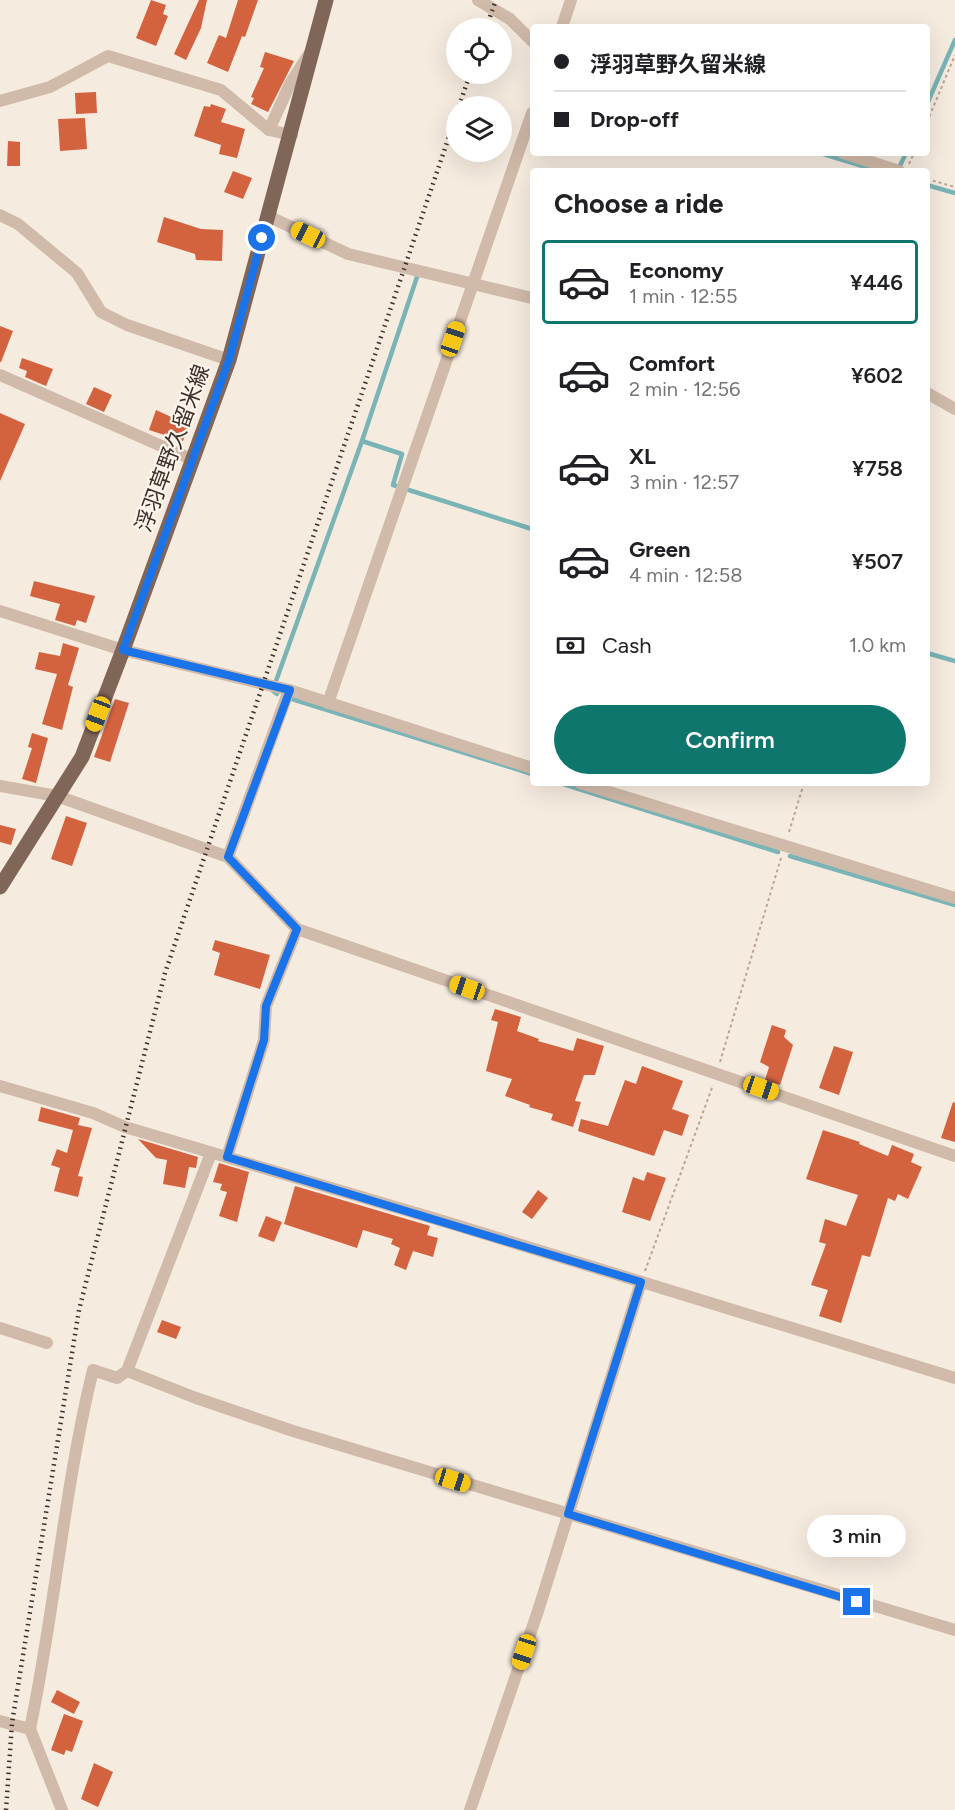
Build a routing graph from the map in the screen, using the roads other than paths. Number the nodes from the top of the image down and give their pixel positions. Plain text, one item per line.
1 (326, 0) edge
2 (478, 0) edge
3 (570, 0) edge
4 (563, 24) edge
5 (530, 39) edge
6 (313, 47) junction
7 (0, 101) edge
8 (530, 119) edge
9 (269, 130) junction
10 (292, 135) junction
11 (852, 156) edge
12 (890, 168) edge
13 (0, 215) edge
14 (268, 216) junction
15 (471, 284) junction
16 (530, 298) edge
17 (229, 360) junction
18 (0, 375) edge
19 (930, 395) edge
20 (955, 409) edge
21 (191, 459) junction
22 (0, 611) edge
23 (123, 650) junction
24 (290, 690) junction
25 (328, 703) junction
26 (530, 767) edge
27 (0, 786) edge
28 (590, 786) edge
29 (57, 796) junction
30 (228, 857) junction
31 (0, 887) edge
32 (955, 898) edge
33 (297, 929) junction
34 (0, 1086) edge
35 (212, 1152) junction
36 (955, 1156) edge
37 (227, 1157) junction
38 (641, 1282) junction
39 (0, 1328) edge
40 (47, 1343) dead end
41 (127, 1371) junction
42 (955, 1378) edge
43 (568, 1514) junction
44 (955, 1630) edge
45 (0, 1721) edge
46 (30, 1729) junction
47 (62, 1810) edge
48 (470, 1810) edge

1 - 6 main road, 浮羽草野久留米線
2 - 5 street
3 - 4 street
6 - 9 street
6 - 10 main road, 浮羽草野久留米線
7 - 9 street
8 - 15 street
9 - 10 street
10 - 14 main road, 浮羽草野久留米線
11 - 12 street
13 - 17 street
14 - 15 street
14 - 17 main road, 浮羽草野久留米線
15 - 16 street
15 - 25 street
17 - 21 main road, 浮羽草野久留米線
18 - 21 street
19 - 20 street
21 - 23 main road, 浮羽草野久留米線
22 - 23 street
23 - 24 street
23 - 29 main road, 浮羽草野久留米線
24 - 25 street
24 - 30 street
25 - 26 street
27 - 29 street
28 - 32 street
29 - 30 street
29 - 31 main road, 浮羽草野久留米線
30 - 33 street
33 - 36 street
33 - 37 street
34 - 35 street
35 - 37 street
35 - 41 street
37 - 38 street
38 - 42 street
38 - 43 street
39 - 40 street
41 - 43 street
41 - 46 street
43 - 44 street
43 - 48 street
45 - 46 street
46 - 47 street

